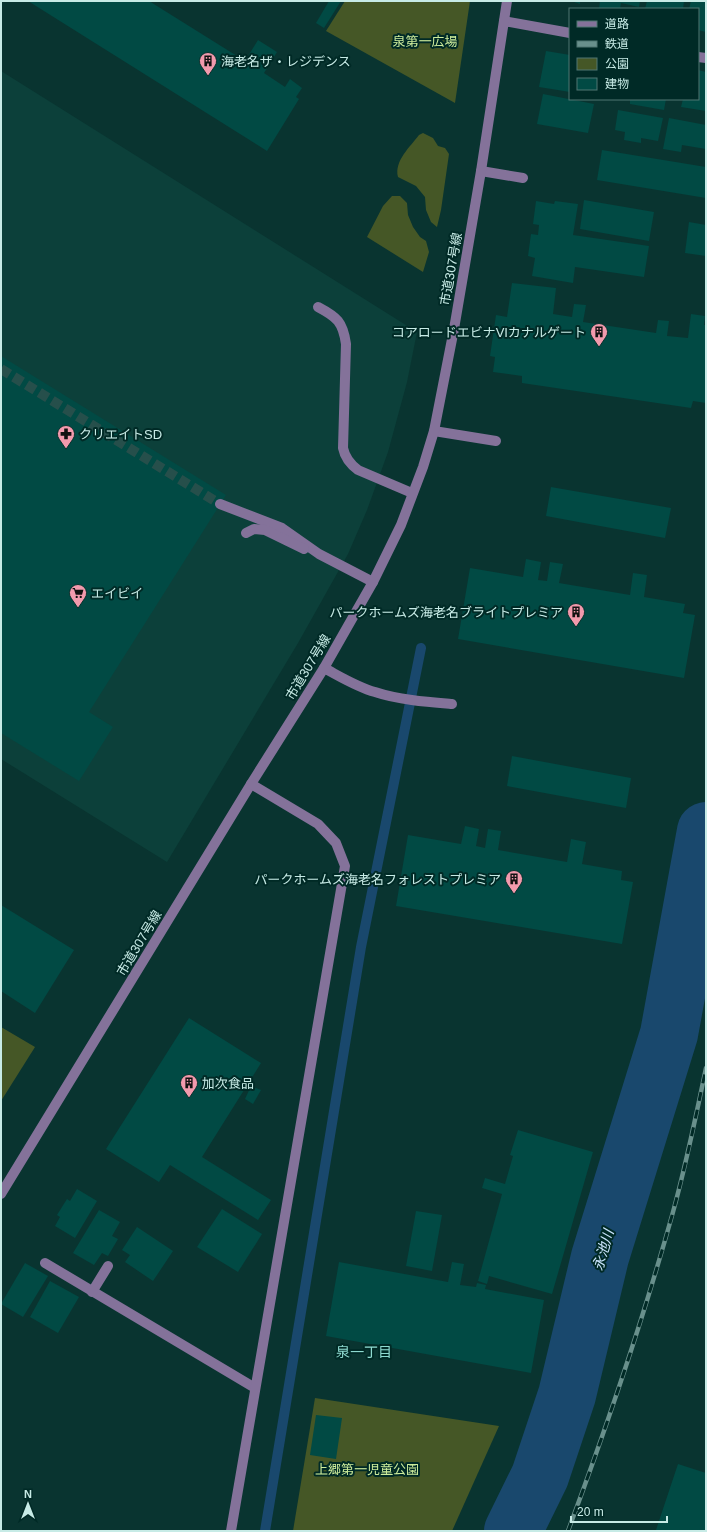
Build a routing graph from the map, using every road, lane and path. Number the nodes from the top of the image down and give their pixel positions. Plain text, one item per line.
1 (507, 1) edge
2 (504, 21) junction
3 (569, 33) edge
4 (481, 171) junction
5 (523, 178) dead end
6 (318, 306) dead end
7 (434, 431) junction
8 (496, 441) dead end
9 (412, 493) junction
10 (220, 504) tunnel mouth
11 (246, 533) dead end
12 (320, 554) junction
13 (374, 582) junction
14 (324, 668) junction
15 (452, 704) dead end
16 (251, 784) junction
17 (1, 1194) edge
18 (45, 1263) dead end
19 (108, 1266) dead end
20 (92, 1292) junction
21 (255, 1388) junction
22 (231, 1531) edge

1 - 2 street, 市道307号線
2 - 3 street
2 - 4 street, 市道307号線
4 - 5 street
4 - 7 street, 市道307号線
6 - 9 street
7 - 8 street
7 - 9 street, 市道307号線
9 - 13 street, 市道307号線
10 - 12 street
11 - 12 street
12 - 13 street
13 - 14 street, 市道307号線
14 - 15 street
14 - 16 street, 市道307号線
16 - 17 street, 市道307号線
16 - 21 street
18 - 20 street
19 - 20 street
20 - 21 street
21 - 22 street

